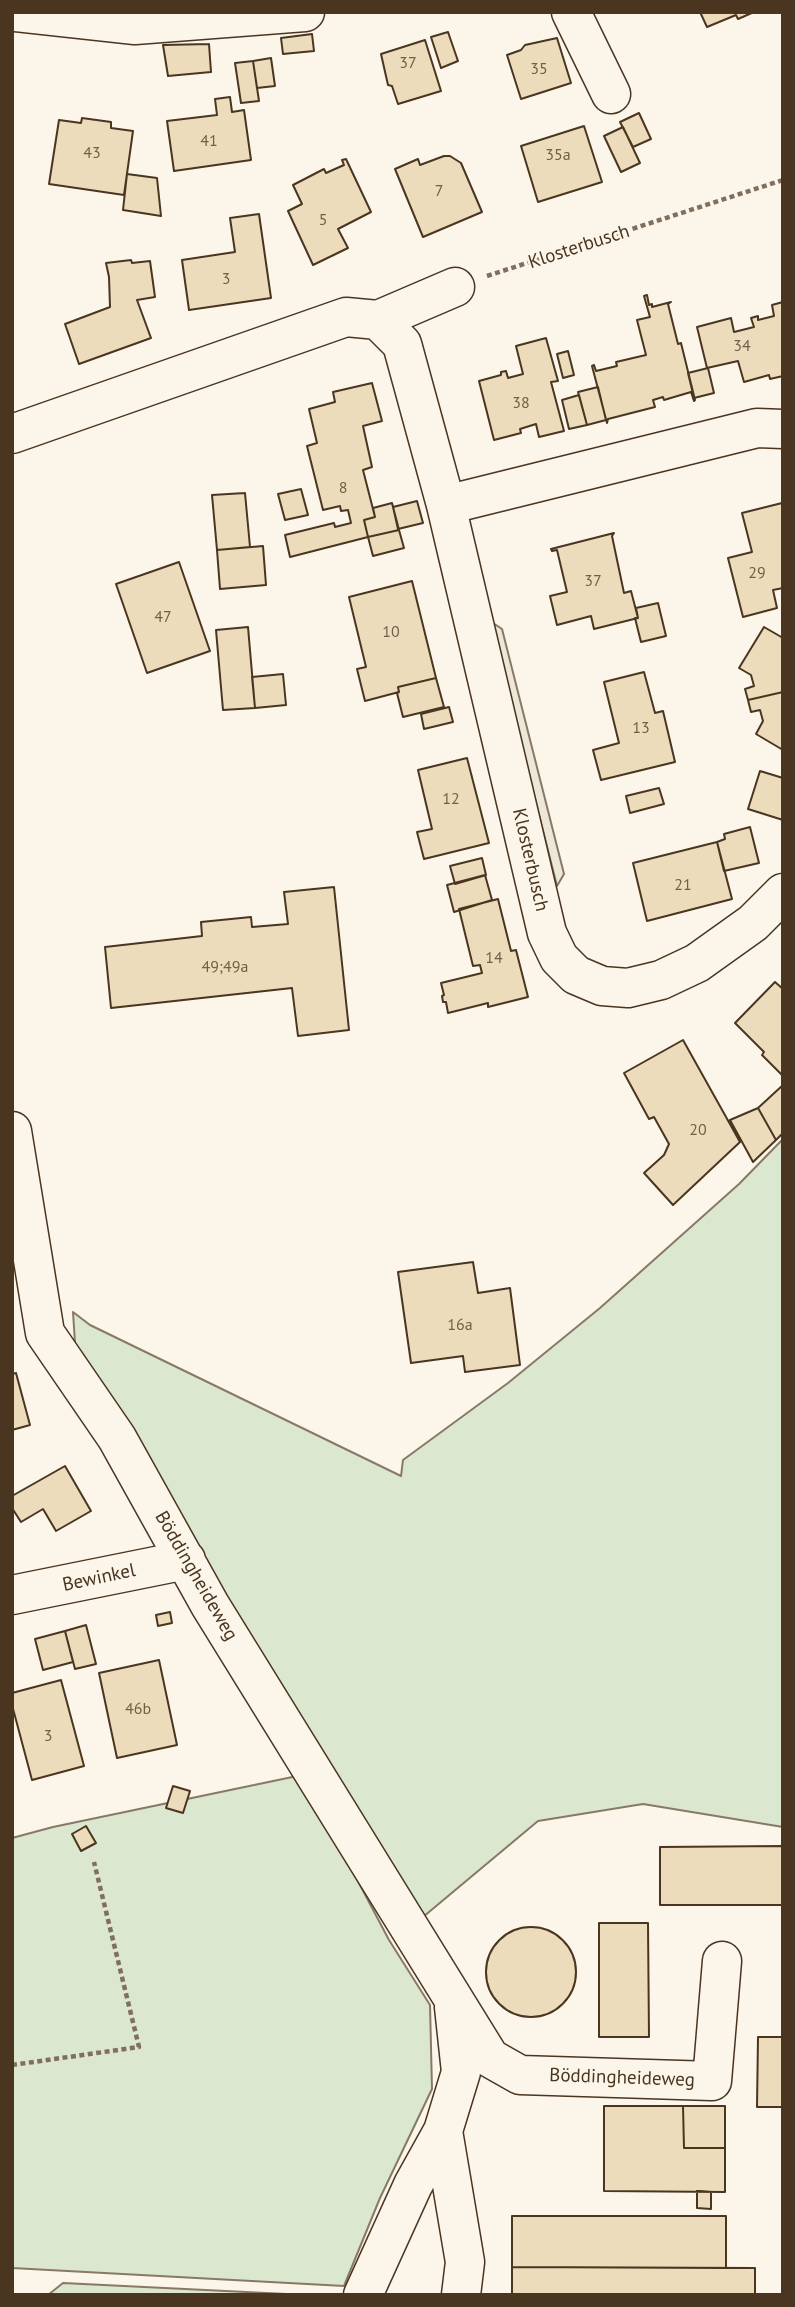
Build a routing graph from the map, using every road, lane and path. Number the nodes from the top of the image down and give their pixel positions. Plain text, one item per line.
1 (16, 12) edge
2 (571, 12) edge
3 (286, 14) edge
4 (611, 94) dead end
5 (783, 180) edge
6 (455, 287) joint
7 (378, 320) junction
8 (783, 429) edge
9 (12, 434) edge
10 (446, 505) junction
11 (783, 893) edge
12 (12, 1131) edge
13 (186, 1560) junction
14 (12, 1595) edge
15 (94, 1862) dead end
16 (722, 1961) dead end
17 (452, 1994) junction
18 (12, 2065) edge
19 (443, 2131) junction
20 (363, 2295) edge
21 (461, 2295) edge

1 - 3 street
2 - 4 street
5 - 6 path, Klosterbusch
6 - 7 street
7 - 9 street
7 - 10 street, Klosterbusch
8 - 10 street
10 - 11 street, Klosterbusch
12 - 13 street, Böddingheideweg
13 - 14 street, Bewinkel
13 - 17 street, Böddingheideweg
15 - 18 path
16 - 17 street, Böddingheideweg
17 - 19 street, Böddingheideweg
19 - 20 street, Böddingheideweg
19 - 21 street, Böddingheideweg

